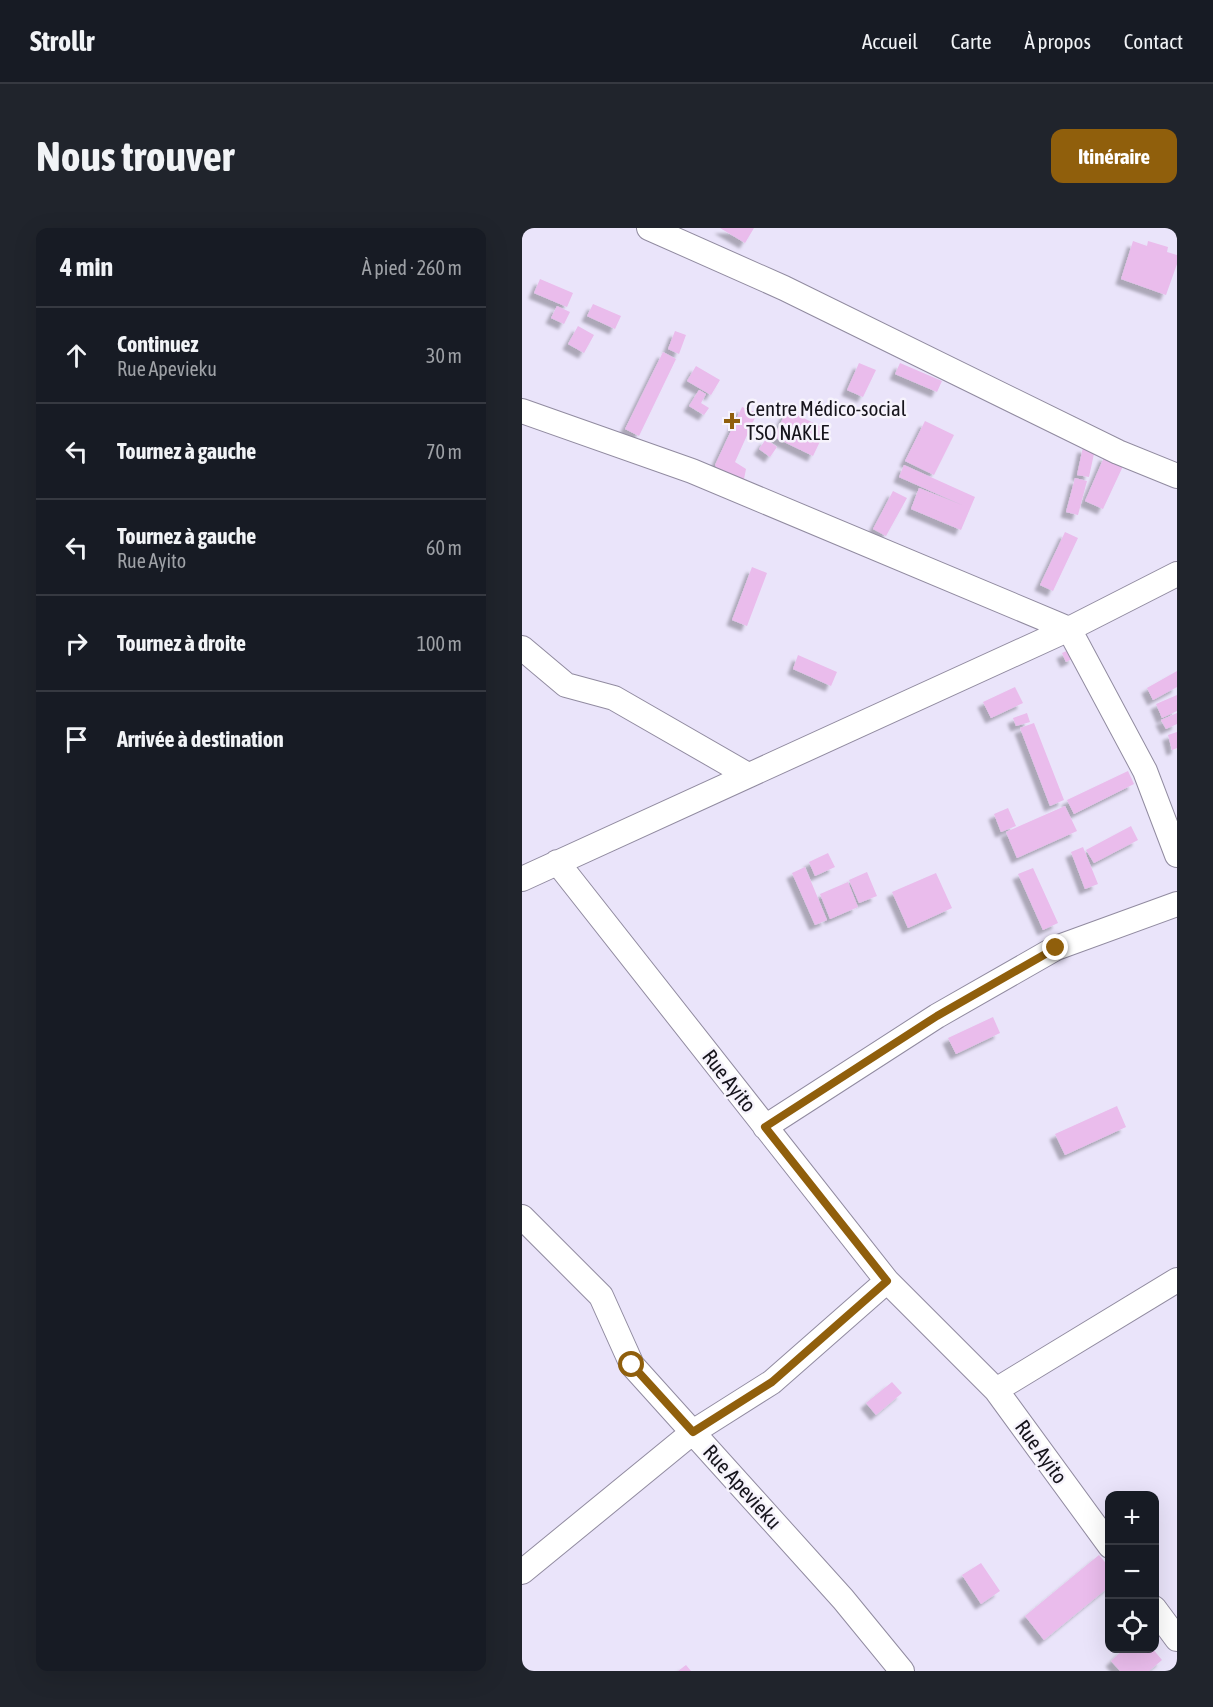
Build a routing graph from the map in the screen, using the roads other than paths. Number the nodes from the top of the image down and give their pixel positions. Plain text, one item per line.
1 (649, 228) edge
2 (522, 411) edge
3 (1177, 476) edge
4 (1177, 574) edge
5 (1069, 629) junction
6 (522, 648) edge
7 (748, 775) junction
8 (1177, 855) edge
9 (557, 862) junction
10 (522, 879) edge
11 (1177, 904) edge
12 (765, 1127) junction
13 (522, 1217) edge
14 (1177, 1280) edge
15 (887, 1281) junction
16 (996, 1390) junction
17 (693, 1432) junction
18 (1109, 1545) edge
19 (522, 1572) edge
20 (1159, 1614) edge
21 (1177, 1639) edge
22 (902, 1671) edge

1 - 3 street
2 - 5 street
4 - 5 street
5 - 7 street
5 - 8 street
6 - 7 street
7 - 9 street
9 - 10 street
9 - 12 street, Rue Ayito
11 - 12 street
12 - 15 street, Rue Ayito
13 - 17 street, Rue Apevieku
14 - 16 street
15 - 16 street, Rue Ayito
15 - 17 street
16 - 18 street, Rue Ayito
17 - 19 street
17 - 22 street, Rue Apevieku
20 - 21 street

